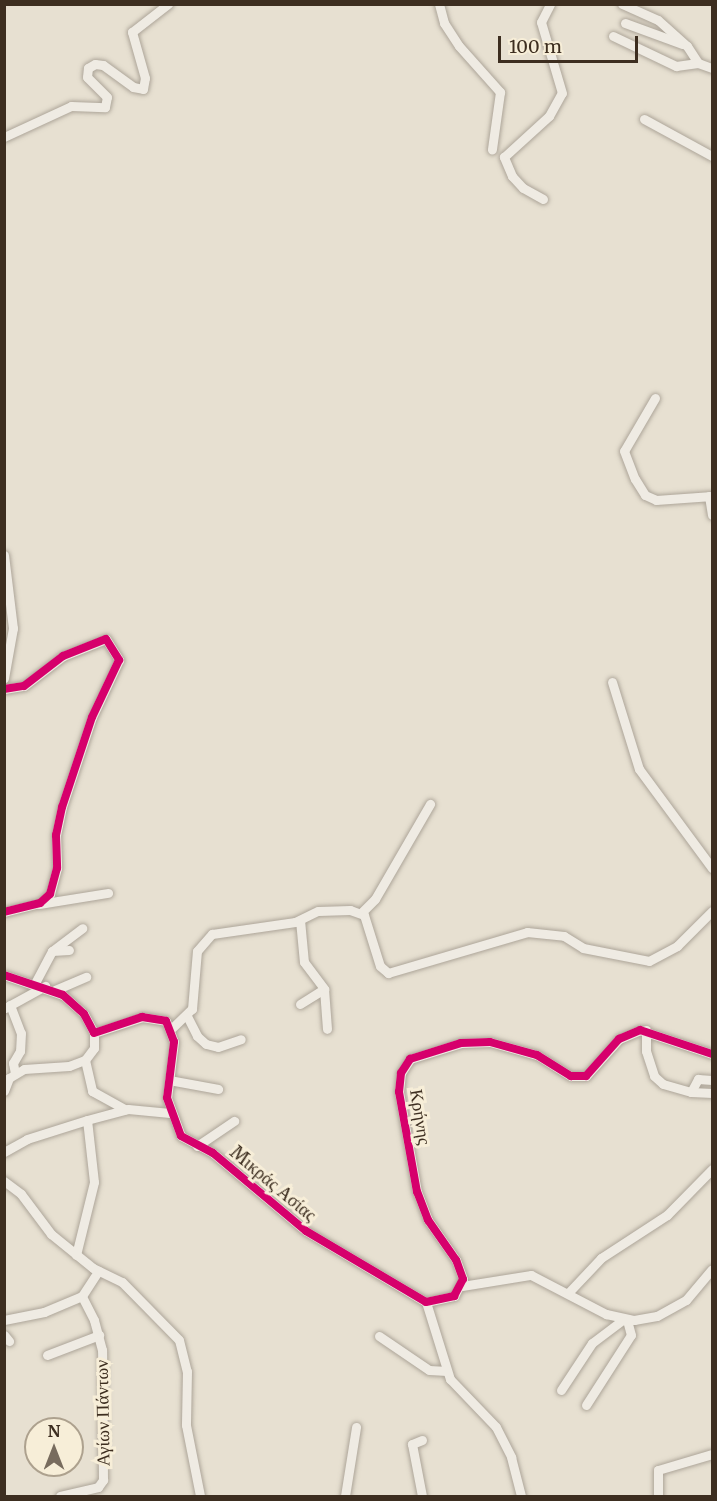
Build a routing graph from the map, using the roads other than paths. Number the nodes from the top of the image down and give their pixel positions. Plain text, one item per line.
1 (168, 4) edge
2 (439, 4) edge
3 (550, 4) edge
4 (622, 4) edge
5 (625, 23) dead end
6 (613, 36) dead end
7 (687, 46) junction
8 (698, 63) junction
9 (712, 68) edge
10 (644, 119) dead end
11 (4, 137) edge
12 (492, 149) dead end
13 (712, 156) edge
14 (543, 199) dead end
15 (655, 398) dead end
16 (711, 496) edge
17 (712, 515) edge
18 (4, 555) edge
19 (4, 678) edge
20 (612, 682) dead end
21 (4, 689) edge
22 (430, 804) dead end
23 (712, 868) edge
24 (108, 893) dead end
25 (4, 902) edge
26 (34, 904) junction
27 (8, 911) edge
28 (712, 911) edge
29 (362, 912) junction
30 (300, 920) junction
31 (82, 928) dead end
32 (69, 950) dead end
33 (52, 951) junction
34 (4, 975) edge
35 (86, 976) dead end
36 (40, 985) junction
37 (324, 989) junction
38 (55, 990) junction
39 (300, 1004) dead end
40 (7, 1007) edge
41 (187, 1016) junction
42 (172, 1028) junction
43 (327, 1029) dead end
44 (646, 1030) junction
45 (94, 1033) junction
46 (241, 1039) dead end
47 (712, 1054) edge
48 (85, 1060) junction
49 (15, 1073) junction
50 (169, 1080) junction
51 (712, 1080) edge
52 (218, 1089) dead end
53 (4, 1091) edge
54 (691, 1092) junction
55 (712, 1093) edge
56 (125, 1109) junction
57 (170, 1113) junction
58 (87, 1120) junction
59 (234, 1121) dead end
60 (198, 1146) junction
61 (4, 1152) edge
62 (712, 1169) edge
63 (4, 1181) edge
64 (76, 1256) junction
65 (712, 1269) edge
66 (98, 1271) junction
67 (462, 1286) junction
68 (568, 1292) junction
69 (82, 1296) junction
70 (426, 1302) junction
71 (4, 1320) edge
72 (625, 1320) junction
73 (99, 1335) junction
74 (380, 1336) dead end
75 (47, 1355) dead end
76 (447, 1371) junction
77 (561, 1390) dead end
78 (586, 1405) dead end
79 (356, 1428) dead end
80 (422, 1440) dead end
81 (712, 1454) edge
82 (60, 1497) edge
83 (200, 1497) edge
84 (345, 1497) edge
85 (422, 1497) edge
86 (521, 1497) edge
87 (658, 1497) edge

1 - 11 street
2 - 12 street
3 - 14 street
4 - 7 street
5 - 7 street
6 - 8 street
7 - 8 street
8 - 9 street
10 - 13 street
15 - 16 street
16 - 17 street
18 - 19 street
20 - 23 street
21 - 26 street
22 - 29 street
24 - 26 street
25 - 27 street
26 - 27 street
28 - 29 street
29 - 30 street
30 - 37 street
30 - 41 street
31 - 33 street
32 - 33 street
33 - 36 street
34 - 36 street
35 - 38 street
36 - 38 street
36 - 40 street
37 - 39 street
37 - 43 street
38 - 45 street
40 - 49 street
41 - 42 street
41 - 46 street
42 - 45 street
42 - 50 street, Μικράς Ασίας
44 - 47 street
44 - 54 street
44 - 67 street, Κρήνης
45 - 48 street
48 - 49 street
48 - 56 street
49 - 53 street
50 - 52 street
50 - 57 street, Μικράς Ασίας
51 - 54 street
54 - 55 street
56 - 57 street
56 - 58 street
57 - 60 street, Μικράς Ασίας
58 - 61 street
58 - 64 street
59 - 60 street
60 - 70 street, Μικράς Ασίας
62 - 68 street
63 - 64 street
64 - 66 street
65 - 72 street
66 - 69 street
66 - 83 street
67 - 68 street
67 - 70 street
68 - 72 street
69 - 71 street
69 - 73 street, Αγίων Πάντων
70 - 76 street
72 - 77 street
72 - 78 street
73 - 75 street
73 - 82 street, Αγίων Πάντων
74 - 76 street
76 - 86 street
79 - 84 street
80 - 85 street
81 - 87 street

